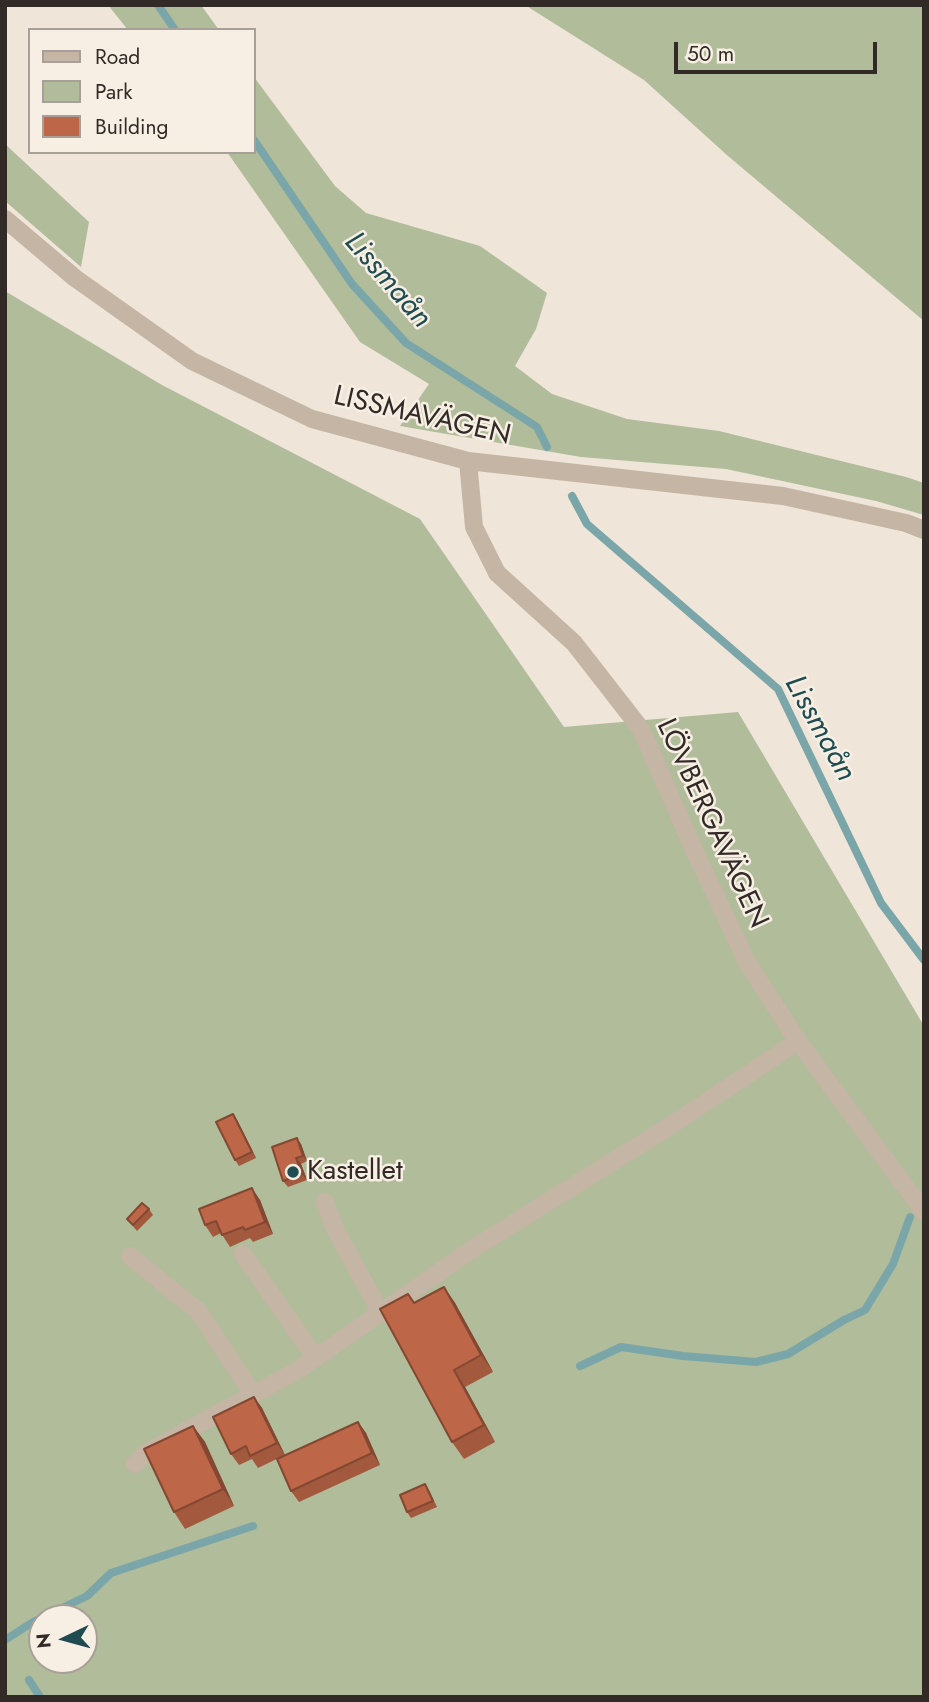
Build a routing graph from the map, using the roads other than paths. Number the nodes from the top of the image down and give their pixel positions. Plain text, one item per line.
1 (5, 219) edge
2 (468, 461) junction
3 (924, 530) edge
4 (798, 1041) junction
5 (325, 1202) dead end
6 (924, 1212) edge
7 (243, 1254) dead end
8 (130, 1256) dead end
9 (380, 1311) junction
10 (315, 1357) junction
11 (253, 1394) junction
12 (135, 1464) dead end

1 - 2 street, LISSMAVÄGEN
2 - 3 street, LISSMAVÄGEN
2 - 4 street, LÖVBERGAVÄGEN
4 - 6 street, LÖVBERGAVÄGEN
4 - 9 street
5 - 9 street
7 - 10 street
8 - 11 street
9 - 10 street
10 - 11 street
11 - 12 street

